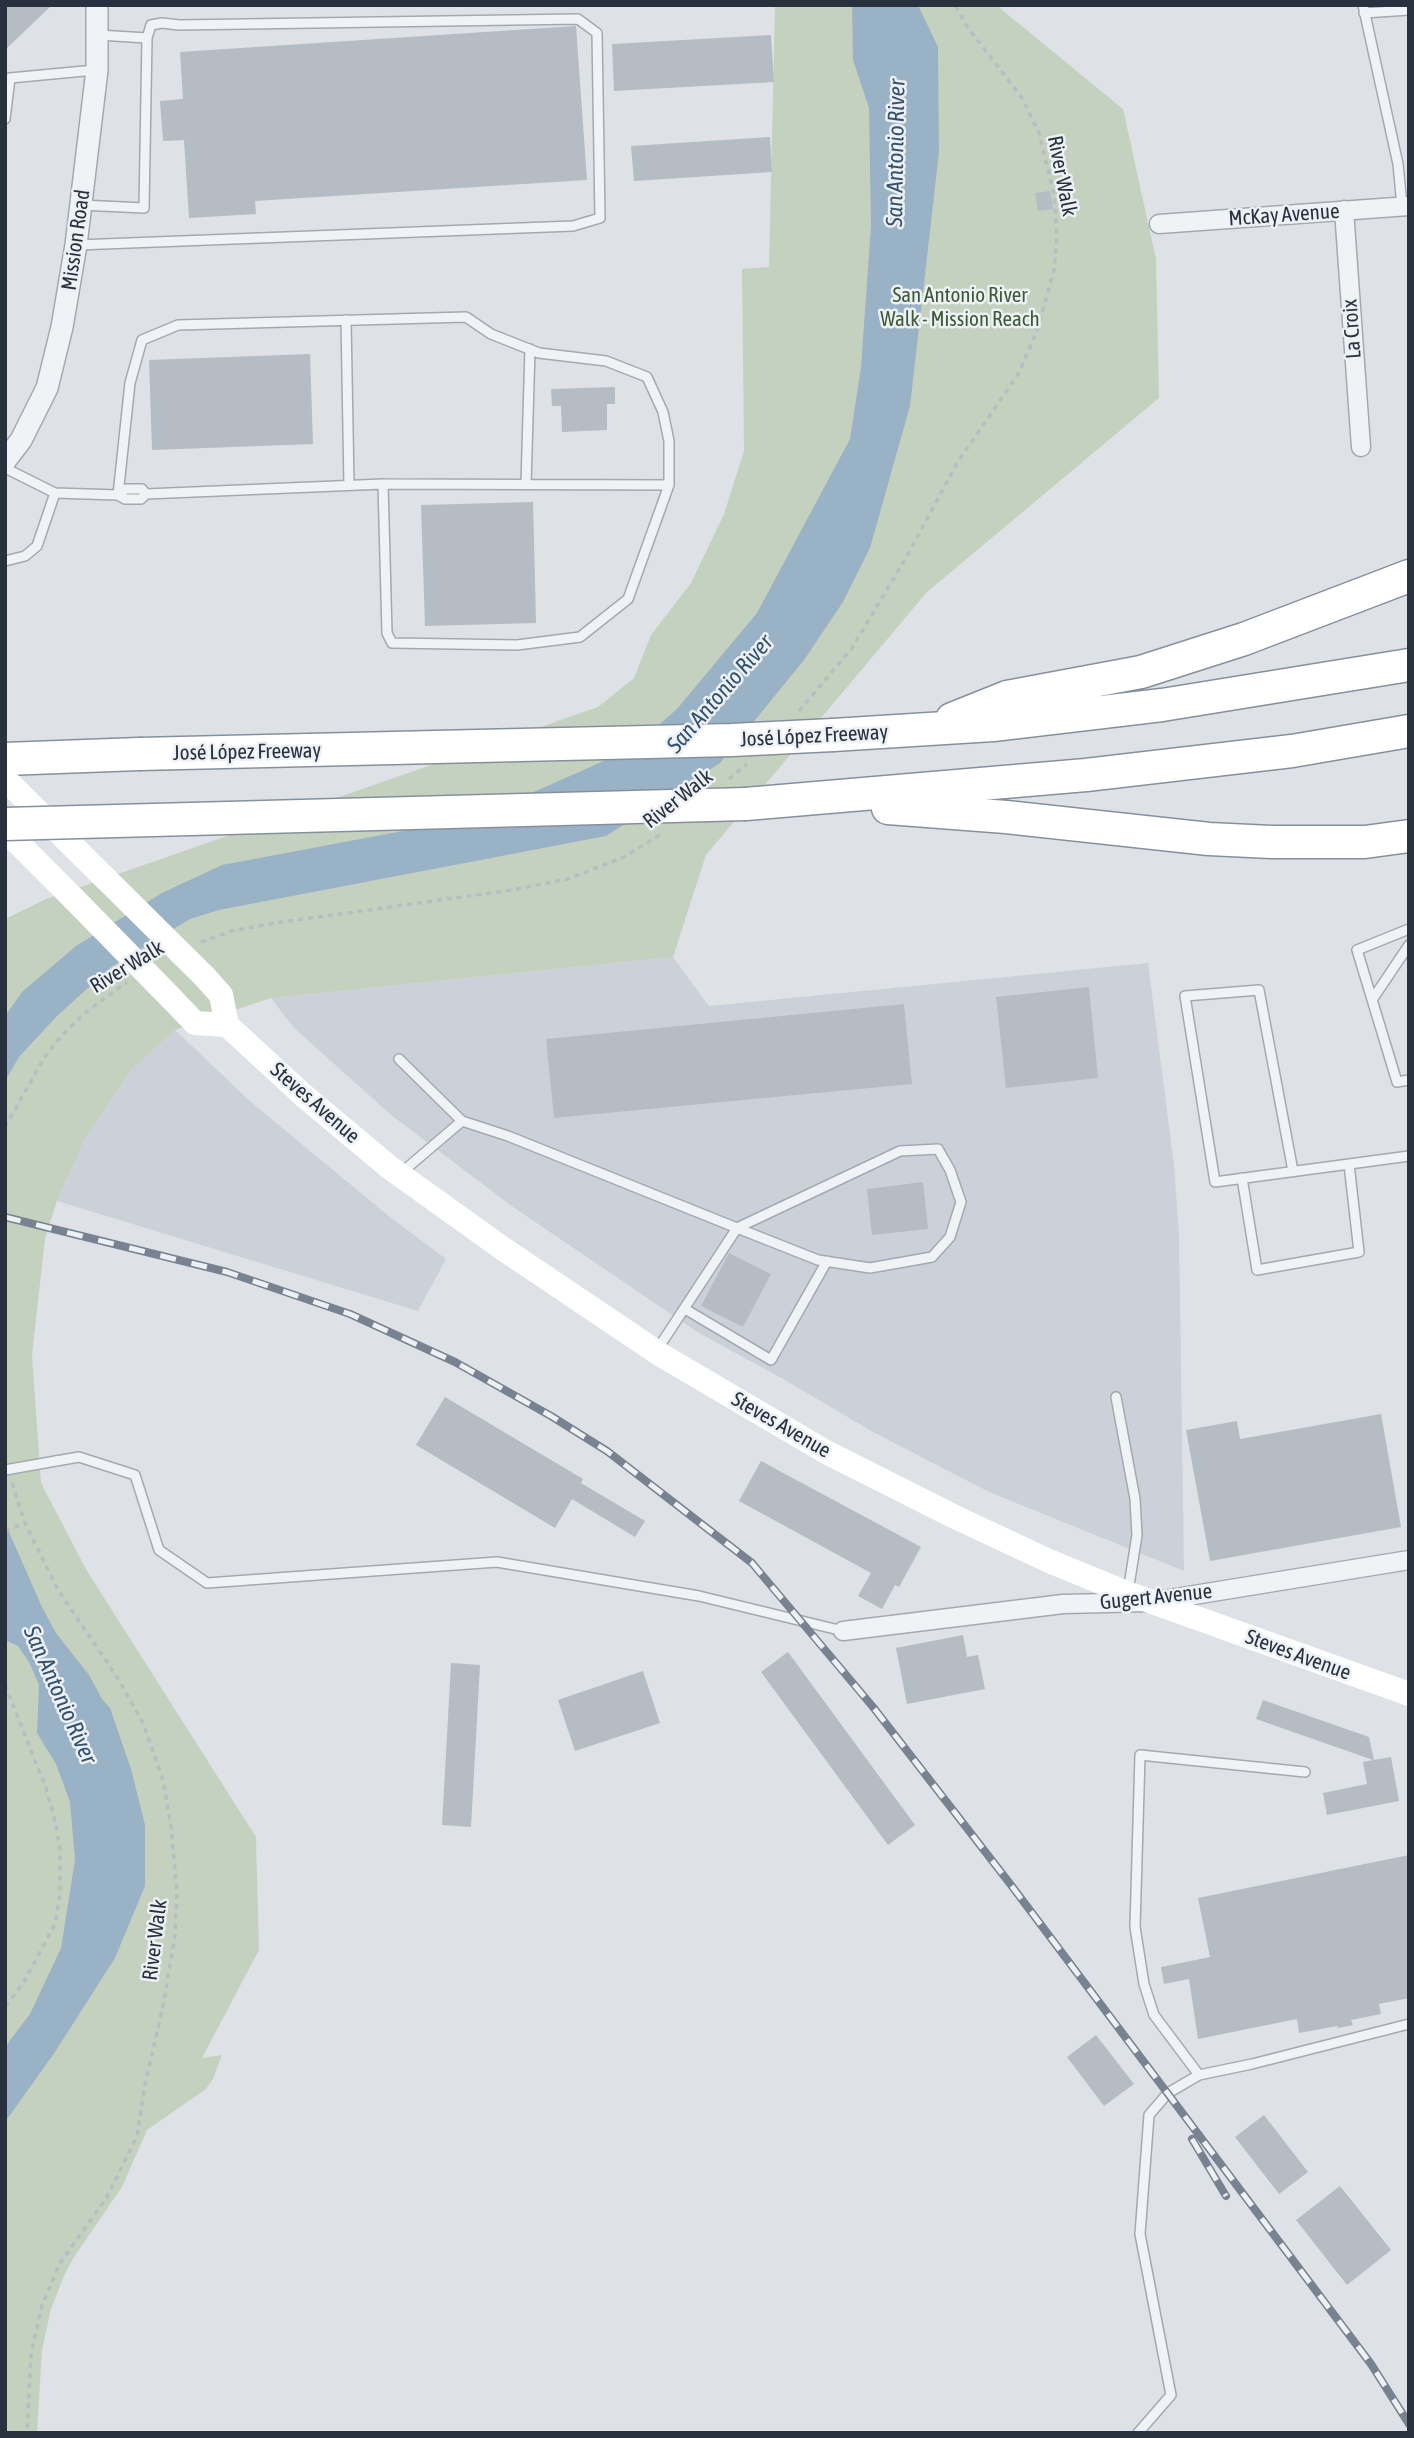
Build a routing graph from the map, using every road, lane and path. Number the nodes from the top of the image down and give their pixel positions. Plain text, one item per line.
1 (97, 5) edge
2 (955, 5) edge
3 (1363, 9) edge
4 (1409, 10) edge
5 (98, 35) junction
6 (147, 38) junction
7 (97, 70) junction
8 (7, 76) edge
9 (5, 120) edge
10 (82, 205) junction
11 (1405, 206) edge
12 (1345, 210) junction
13 (1159, 224) dead end
14 (76, 245) junction
15 (346, 320) junction
16 (530, 349) junction
17 (1361, 447) dead end
18 (5, 461) edge
19 (5, 468) edge
20 (383, 484) junction
21 (526, 484) junction
22 (349, 485) junction
23 (669, 485) junction
24 (55, 493) junction
25 (118, 495) junction
26 (5, 561) edge
27 (1409, 576) edge
28 (1409, 665) edge
29 (794, 716) dead end
30 (925, 729) junction
31 (1409, 731) edge
32 (5, 759) edge
33 (749, 764) dead end
34 (5, 779) edge
35 (721, 786) dead end
36 (796, 801) junction
37 (5, 824) edge
38 (672, 826) dead end
39 (5, 830) edge
40 (1409, 836) edge
41 (1409, 929) edge
42 (201, 942) dead end
43 (1409, 944) edge
44 (132, 979) dead end
45 (1372, 1000) junction
46 (227, 1025) junction
47 (399, 1059) dead end
48 (1409, 1080) edge
49 (462, 1121) junction
50 (5, 1127) edge
51 (1409, 1156) edge
52 (1349, 1164) junction
53 (1293, 1171) junction
54 (399, 1174) junction
55 (1242, 1178) junction
56 (737, 1228) junction
57 (827, 1261) junction
58 (685, 1309) junction
59 (656, 1351) junction
60 (1116, 1397) dead end
61 (7, 1472) edge
62 (25, 1523) junction
63 (5, 1531) edge
64 (1409, 1560) edge
65 (1128, 1593) junction
66 (1151, 1602) junction
67 (843, 1631) joint
68 (5, 1685) edge
69 (1409, 1694) edge
70 (1305, 1772) dead end
71 (5, 2007) edge
72 (1409, 2024) edge
73 (1199, 2074) junction
74 (27, 2433) edge
75 (1138, 2433) edge

1 - 5 street, Mission Road
2 - 29 path, River Walk
3 - 4 lane
3 - 11 lane
5 - 6 lane
5 - 7 street, Mission Road
6 - 10 lane
6 - 14 lane
7 - 8 lane
7 - 10 street, Mission Road
8 - 9 lane
10 - 14 street, Mission Road
11 - 12 street, McKay Avenue
12 - 13 street, McKay Avenue
12 - 17 street, La Croix
14 - 18 street, Mission Road
15 - 16 lane
15 - 22 lane
15 - 25 lane
16 - 21 lane
16 - 23 lane
19 - 24 lane
20 - 21 lane
20 - 22 lane
20 - 23 lane
21 - 23 lane
22 - 25 lane
24 - 25 lane
24 - 26 lane
27 - 30 highway
28 - 30 highway, José López Freeway
30 - 32 highway, José López Freeway, bridge
31 - 36 highway
33 - 35 path, River Walk
34 - 46 main road, bridge
36 - 37 highway, bridge
36 - 40 highway
38 - 42 path, River Walk
39 - 46 main road, bridge
41 - 45 lane
43 - 45 lane
44 - 50 path, River Walk
45 - 48 lane
46 - 54 main road, Steves Avenue
47 - 49 lane
49 - 54 lane
49 - 56 lane
51 - 52 lane
52 - 53 lane
52 - 55 lane
53 - 55 lane
53 - 55 lane
54 - 59 main road, Steves Avenue
56 - 57 lane
56 - 57 lane
56 - 58 lane
57 - 58 lane
58 - 59 lane
59 - 65 main road, Steves Avenue
60 - 65 lane
61 - 62 path, River Walk
61 - 67 lane, bridge
62 - 63 path
62 - 74 path, River Walk
64 - 66 street, Gugert Avenue
65 - 66 main road, Steves Avenue
66 - 67 street, Gugert Avenue
66 - 69 main road, Steves Avenue
68 - 71 path
70 - 73 lane
72 - 73 lane
73 - 75 lane

